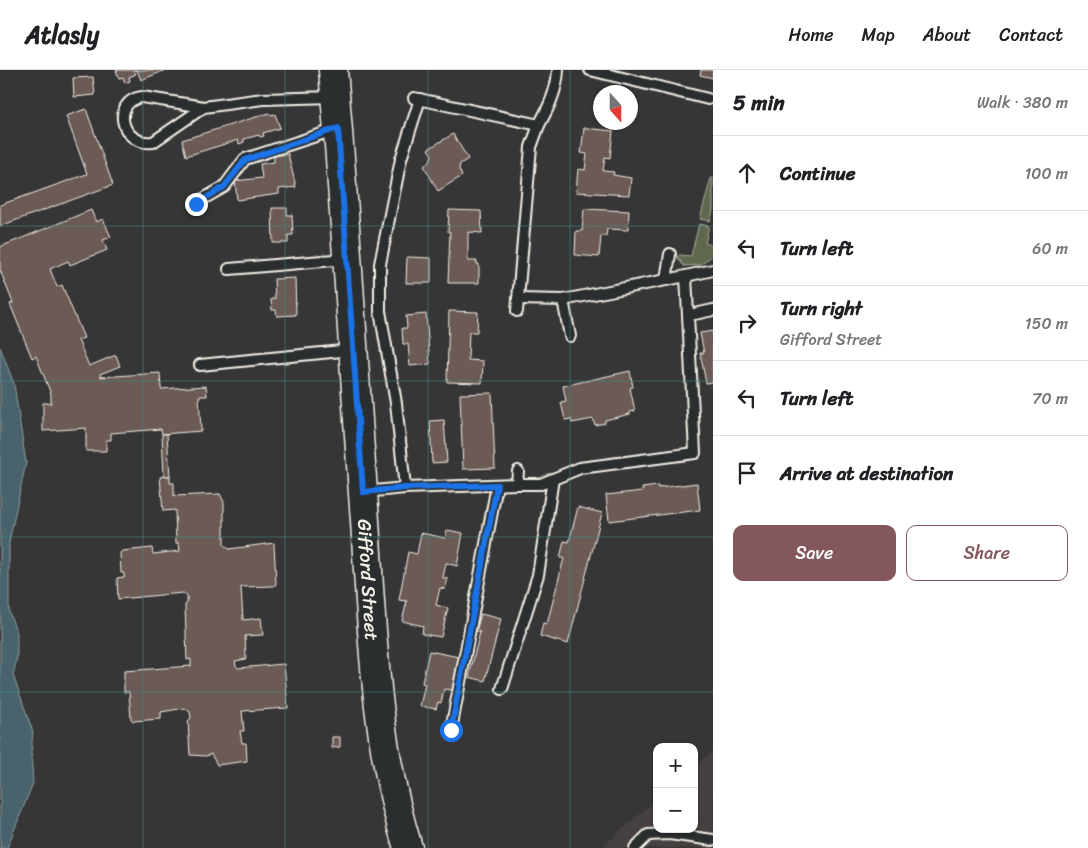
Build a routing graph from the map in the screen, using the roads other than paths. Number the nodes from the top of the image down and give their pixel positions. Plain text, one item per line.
1 (333, 70) edge
2 (558, 70) edge
3 (590, 70) edge
4 (335, 97) junction
5 (708, 99) dead end
6 (204, 107) junction
7 (539, 125) junction
8 (338, 128) junction
9 (196, 204) dead end
10 (670, 254) dead end
11 (347, 259) junction
12 (230, 269) dead end
13 (713, 270) edge
14 (686, 276) junction
15 (666, 280) junction
16 (518, 299) junction
17 (563, 300) junction
18 (713, 310) edge
19 (517, 311) dead end
20 (690, 315) junction
21 (570, 336) dead end
22 (353, 350) junction
23 (200, 365) dead end
24 (518, 471) dead end
25 (553, 479) junction
26 (517, 484) junction
27 (497, 485) junction
28 (405, 488) junction
29 (363, 492) junction
30 (502, 689) dead end
31 (451, 730) dead end
32 (713, 840) edge
33 (408, 848) edge
34 (636, 848) edge

1 - 4 main road, Gifford Street
2 - 7 lane
3 - 5 lane
4 - 6 lane
4 - 8 main road, Gifford Street
6 - 6 lane
7 - 16 lane
7 - 28 lane
8 - 9 lane
8 - 11 main road, Gifford Street
10 - 15 lane
11 - 12 lane
11 - 22 main road, Gifford Street
13 - 14 lane
14 - 15 lane
14 - 20 lane
15 - 17 lane
16 - 17 lane
16 - 19 lane
17 - 21 lane
18 - 20 lane
20 - 25 lane
22 - 23 lane
22 - 29 main road, Gifford Street
24 - 26 lane
25 - 26 lane
25 - 30 lane
26 - 27 lane
27 - 28 lane
27 - 31 lane
28 - 29 lane
29 - 33 main road, Gifford Street
32 - 34 lane

